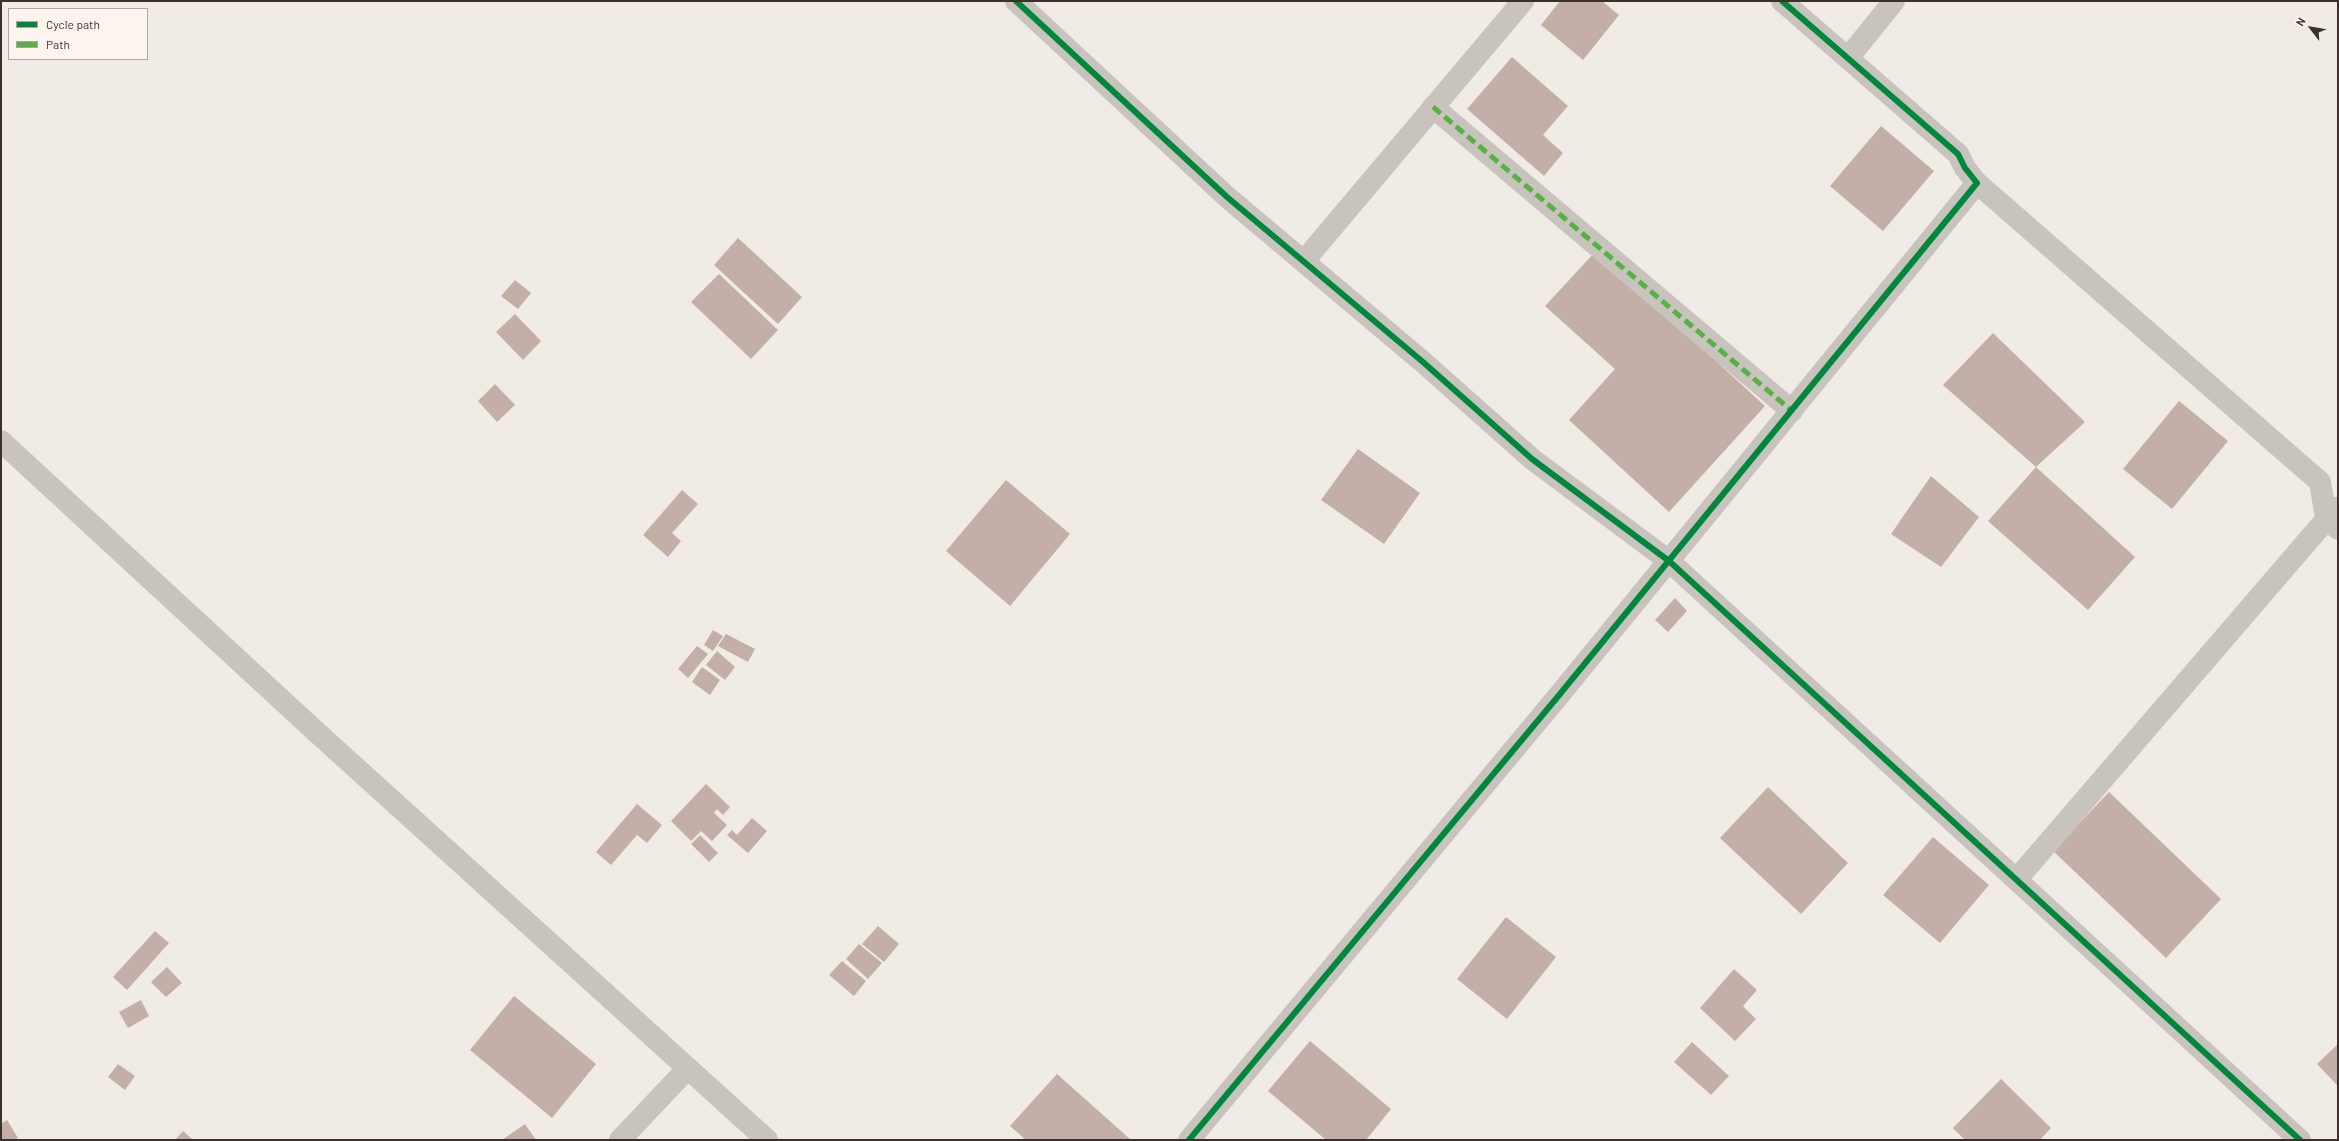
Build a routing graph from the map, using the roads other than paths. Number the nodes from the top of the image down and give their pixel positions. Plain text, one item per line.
1 (1016, 1) edge
2 (1523, 1) edge
3 (1782, 1) edge
4 (1894, 1) edge
5 (1848, 58) junction
6 (1433, 107) junction
7 (1977, 184) junction
8 (1304, 261) junction
9 (1792, 411) junction
10 (1, 441) edge
11 (2334, 518) edge
12 (1669, 561) junction
13 (2017, 879) junction
14 (688, 1068) junction
15 (620, 1140) edge
16 (767, 1140) edge
17 (1189, 1140) edge
18 (2300, 1140) edge

1 - 8 street
2 - 6 street
3 - 5 street
4 - 5 street
5 - 7 street
6 - 8 street
6 - 9 street
7 - 9 street
7 - 11 street
8 - 12 street
9 - 12 street
10 - 14 street
11 - 13 street
12 - 13 street
12 - 17 street
13 - 18 street
14 - 15 street
14 - 16 street

